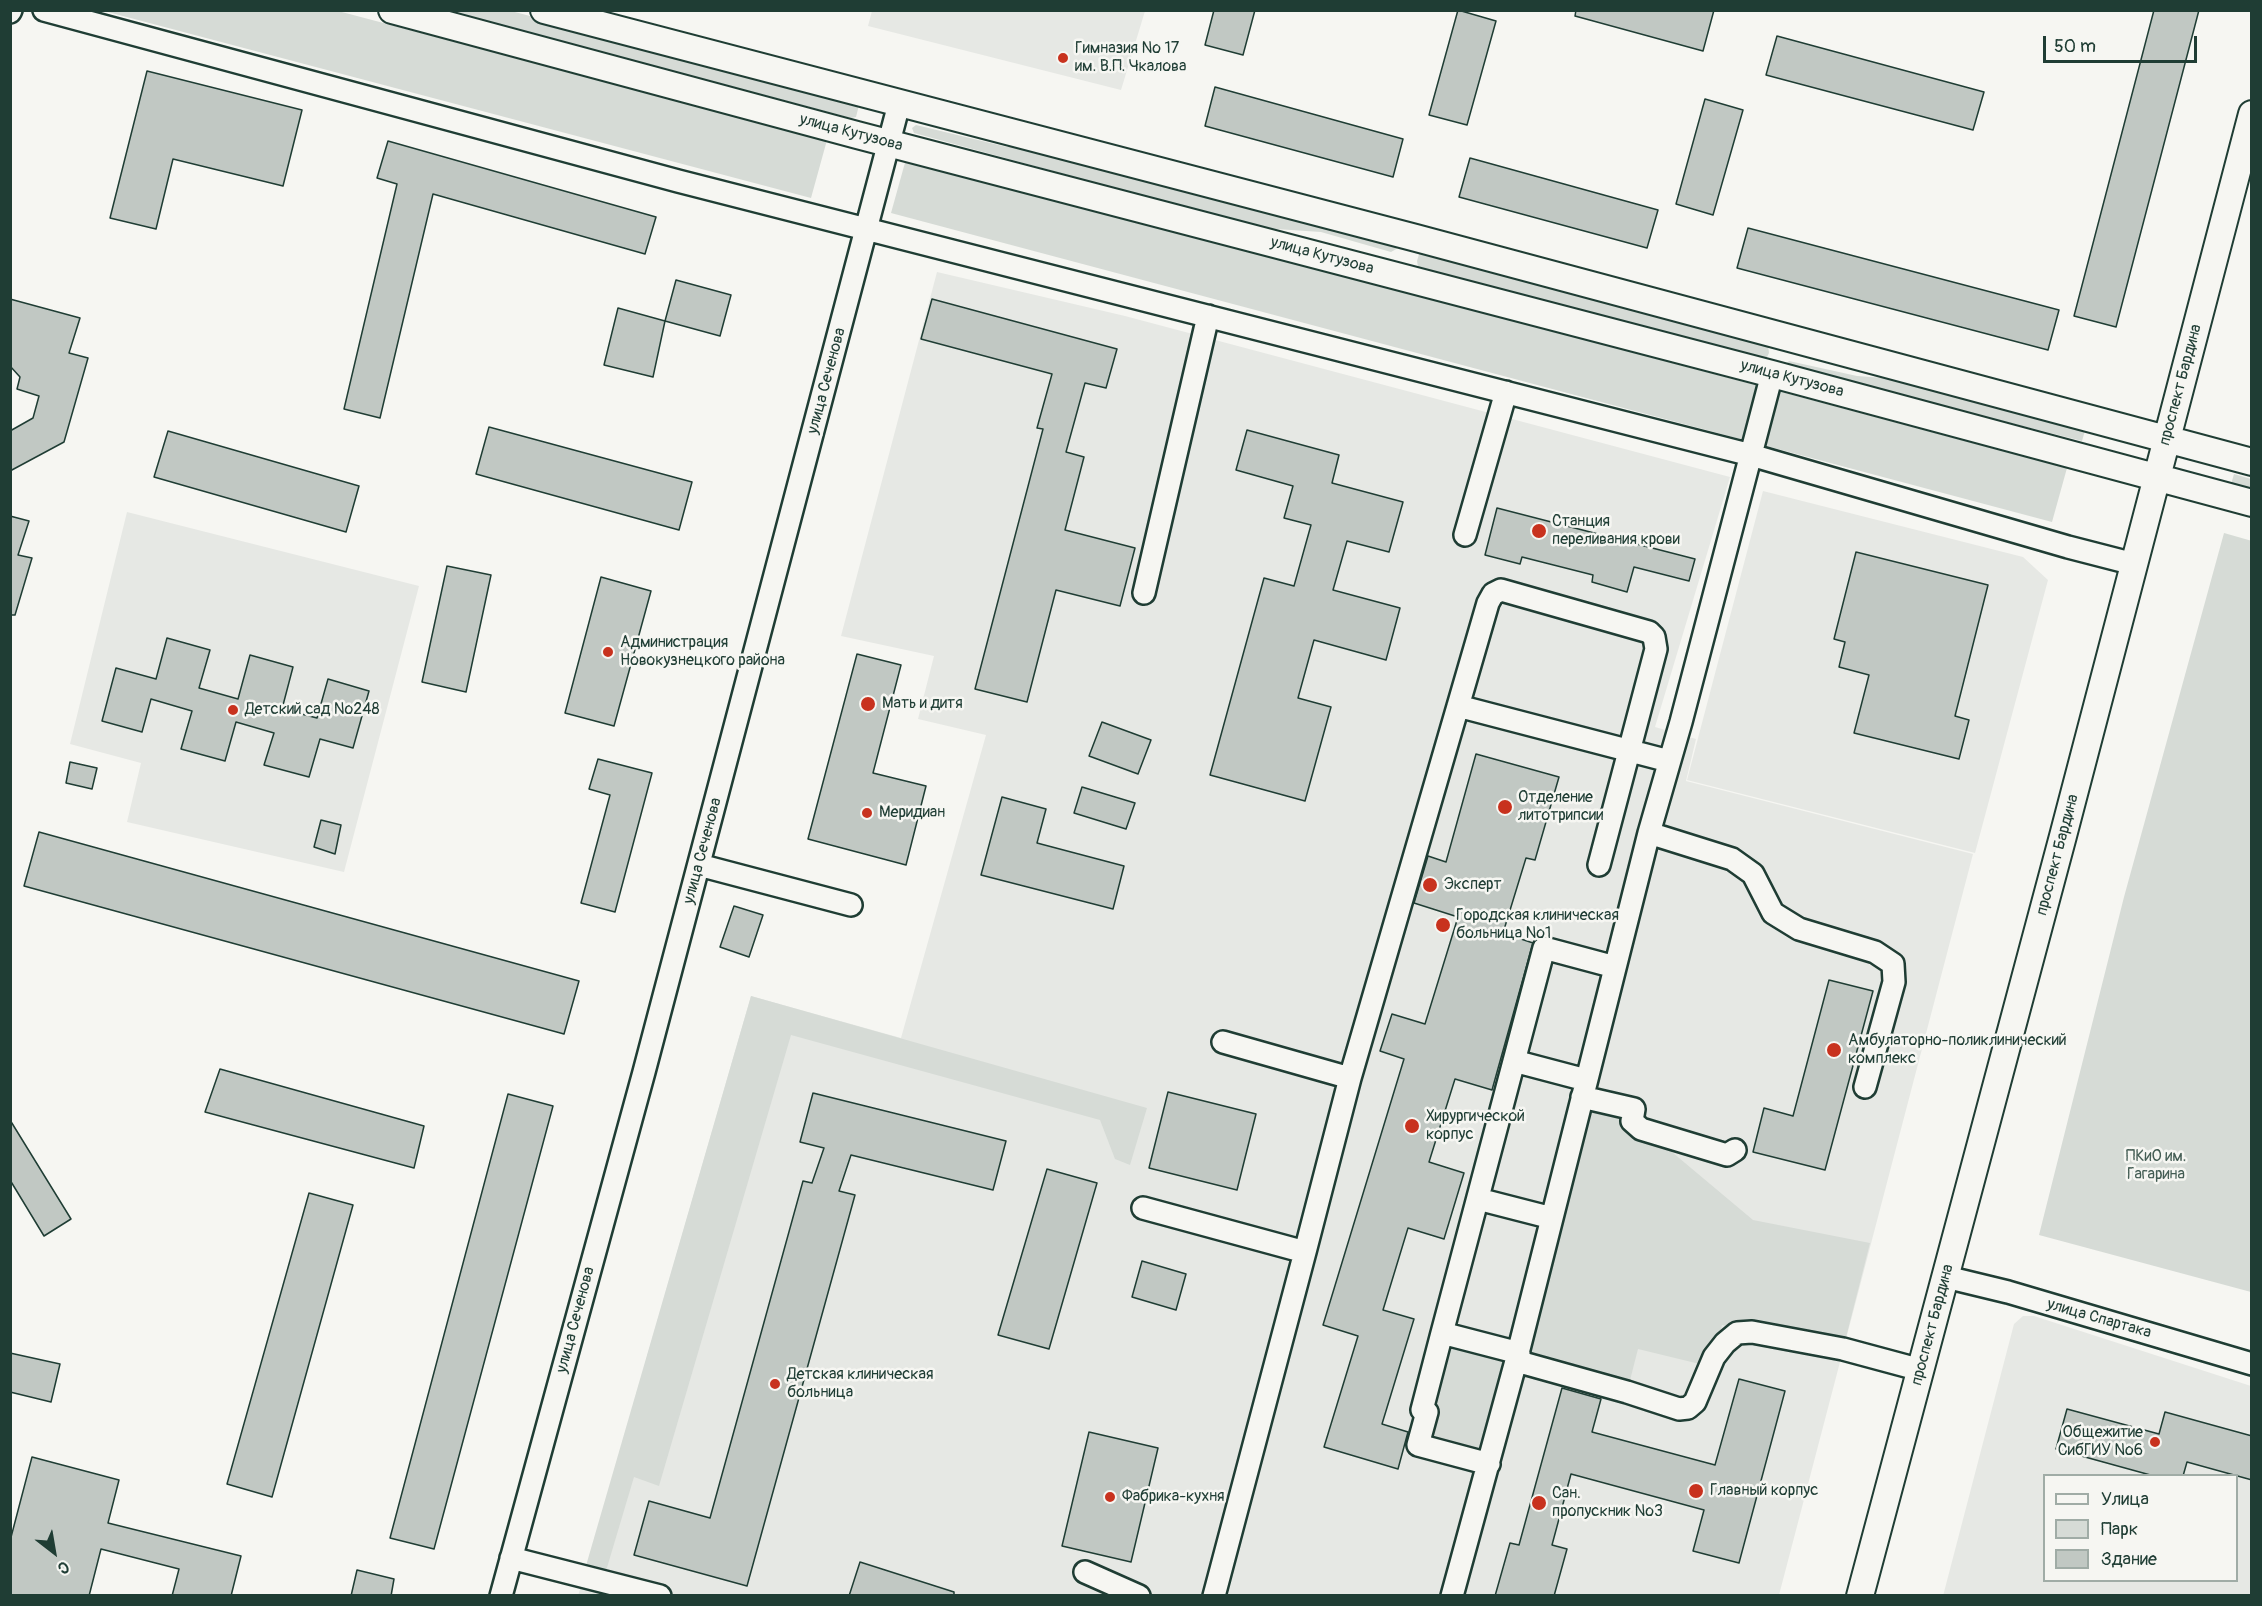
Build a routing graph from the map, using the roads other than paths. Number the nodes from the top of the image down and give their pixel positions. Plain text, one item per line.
1 (44, 10) edge
2 (392, 10) edge
3 (544, 10) edge
4 (899, 104) junction
5 (2252, 114) edge
6 (888, 143) junction
7 (866, 229) junction
8 (1208, 316) junction
9 (1772, 374) junction
10 (1506, 392) junction
11 (2166, 439) junction
12 (1751, 454) junction
13 (2252, 462) edge
14 (2157, 477) junction
15 (2252, 503) edge
16 (1465, 535) dead end
17 (2134, 564) junction
18 (1144, 593) dead end
19 (1458, 706) junction
20 (1628, 751) junction
21 (1669, 761) junction
22 (1649, 833) junction
23 (699, 865) junction
24 (1599, 865) dead end
25 (851, 905) dead end
26 (1615, 967) junction
27 (1222, 1042) dead end
28 (1514, 1061) junction
29 (1350, 1078) junction
30 (1865, 1087) dead end
31 (1584, 1088) junction
32 (1735, 1150) dead end
33 (1478, 1199) junction
34 (1143, 1208) dead end
35 (1552, 1218) junction
36 (1305, 1252) junction
37 (1946, 1277) junction
38 (1442, 1333) junction
39 (1518, 1357) junction
40 (2252, 1364) edge
41 (1921, 1370) junction
42 (1489, 1464) junction
43 (511, 1558) junction
44 (1085, 1572) dead end
45 (501, 1596) edge
46 (660, 1596) edge
47 (1140, 1596) edge
48 (1214, 1596) edge
49 (1452, 1596) edge
50 (1860, 1596) edge

1 - 7 street
2 - 6 main road, улица Кутузова
3 - 4 main road
4 - 6 street, улица Сеченова
4 - 11 main road
5 - 11 main road, проспект Бардина
6 - 7 street, улица Сеченова
6 - 9 main road, улица Кутузова
7 - 8 street
7 - 23 street, улица Сеченова
8 - 10 street
8 - 18 street
9 - 12 street
9 - 14 main road, улица Кутузова
10 - 12 street
10 - 16 street
11 - 13 main road
11 - 14 main road, проспект Бардина
12 - 17 street
12 - 21 street
14 - 15 main road, улица Кутузова
14 - 17 main road, проспект Бардина
17 - 37 main road, проспект Бардина
19 - 20 street
19 - 20 street
19 - 29 street
20 - 21 street
20 - 24 street
21 - 22 street
22 - 26 street
22 - 30 street
23 - 25 street
23 - 43 street, улица Сеченова
26 - 28 street
26 - 31 street
27 - 29 street
28 - 31 street
28 - 33 street
29 - 36 street
31 - 32 street
31 - 35 street
33 - 35 street
33 - 38 street
34 - 36 street
35 - 39 street
36 - 48 street
37 - 40 street, улица Спартака
37 - 41 main road, проспект Бардина
38 - 39 street
38 - 42 street
39 - 41 street
39 - 42 street
41 - 50 main road, проспект Бардина
42 - 49 street
43 - 45 street, улица Сеченова
43 - 46 street
44 - 47 street

